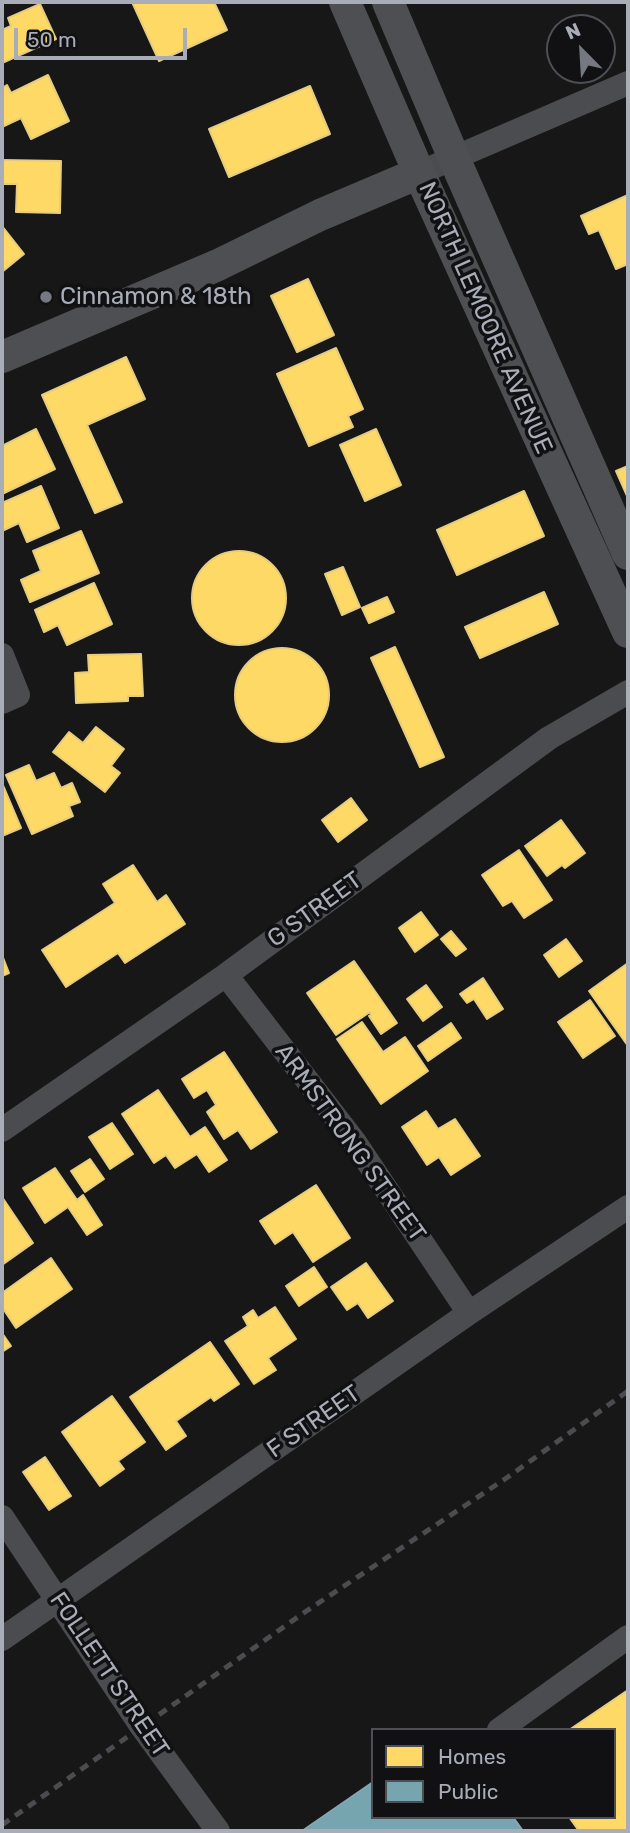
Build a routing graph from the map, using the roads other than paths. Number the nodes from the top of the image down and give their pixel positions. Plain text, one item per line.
1 (345, 2) edge
2 (388, 2) edge
3 (628, 83) edge
4 (454, 158) junction
5 (419, 173) junction
6 (2, 358) edge
7 (628, 554) edge
8 (628, 632) edge
9 (2, 655) edge
10 (628, 692) edge
11 (10, 698) edge
12 (226, 975) junction
13 (2, 1130) edge
14 (628, 1207) edge
15 (469, 1313) junction
16 (2, 1517) edge
17 (58, 1600) junction
18 (628, 1637) edge
19 (2, 1639) edge
20 (502, 1728) edge
21 (218, 1831) edge

1 - 5 main road, NORTH LEMOORE AVENUE
2 - 4 main road, NORTH LEMOORE AVENUE
3 - 4 street
4 - 5 street
4 - 7 main road, NORTH LEMOORE AVENUE
5 - 6 main road
5 - 8 main road, NORTH LEMOORE AVENUE
9 - 11 street
10 - 12 street, G STREET
12 - 13 street, G STREET
12 - 15 street, ARMSTRONG STREET
14 - 15 street, F STREET
15 - 17 street, F STREET
16 - 17 street, FOLLETT STREET
17 - 19 street, F STREET
17 - 21 street, FOLLETT STREET
18 - 20 street

